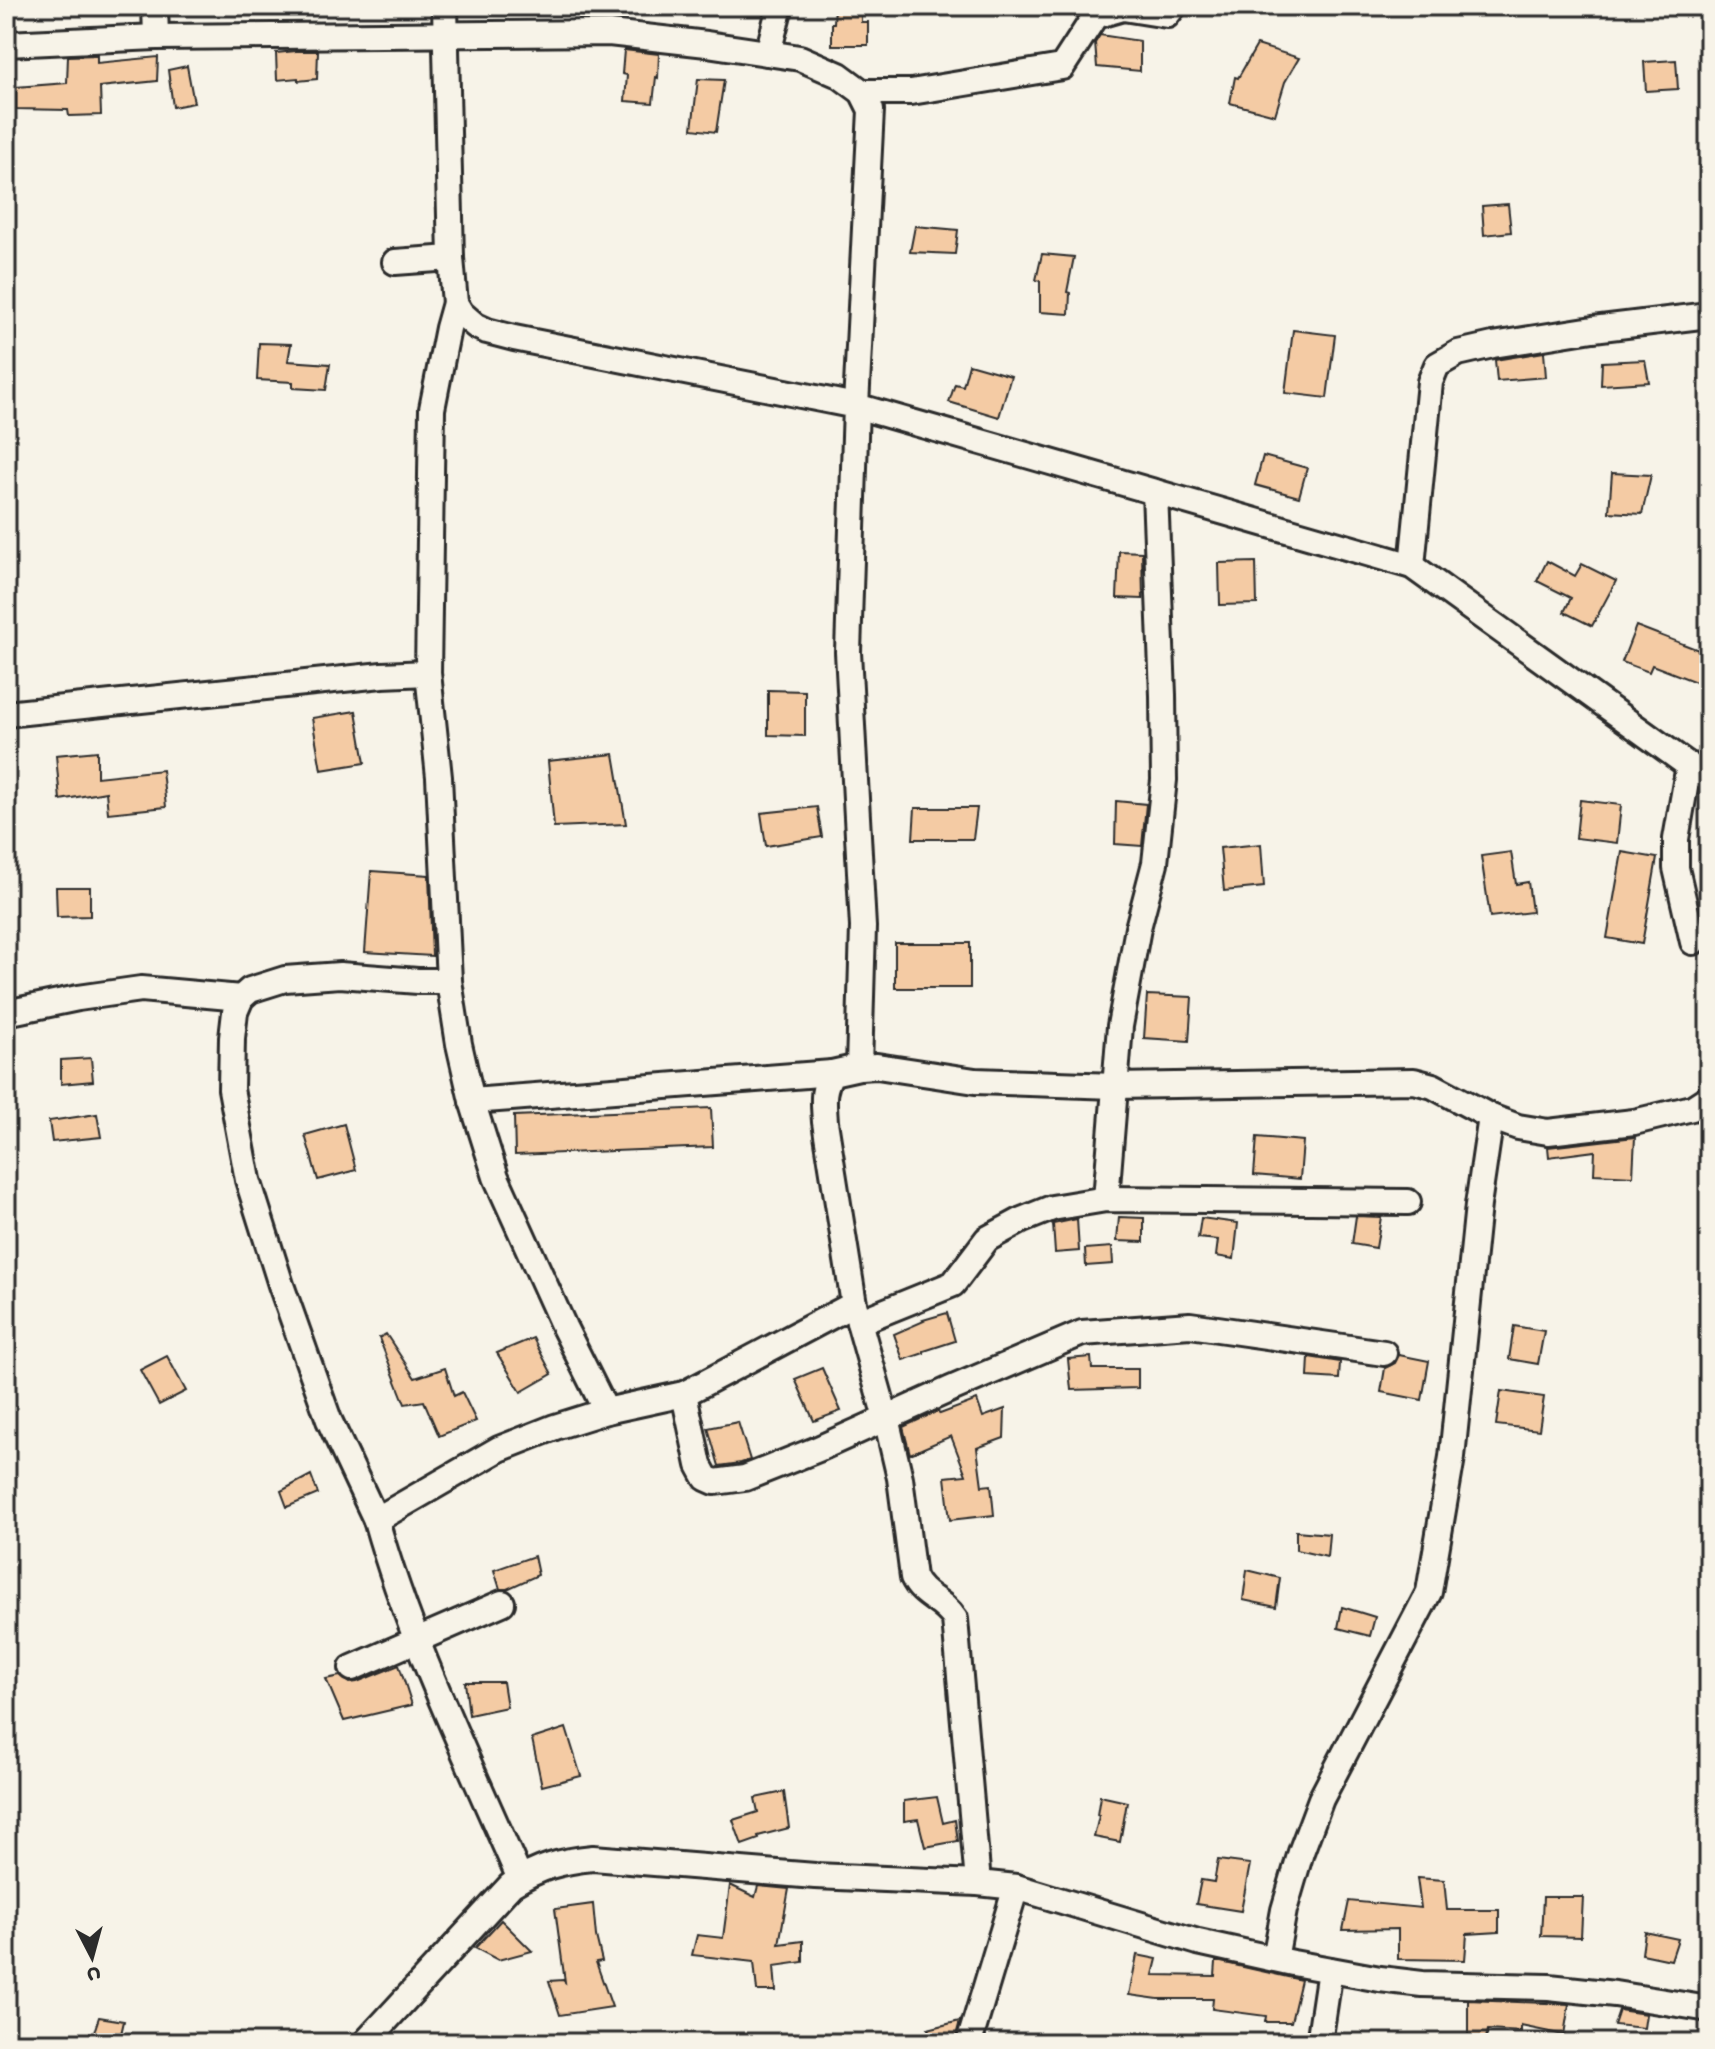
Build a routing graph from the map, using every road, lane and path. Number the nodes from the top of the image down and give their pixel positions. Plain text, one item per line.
1 (155, 6) edge
2 (445, 6) edge
3 (780, 6) edge
4 (1174, 6) edge
5 (447, 34) junction
6 (156, 37) junction
7 (6, 44) edge
8 (768, 53) junction
9 (862, 92) junction
10 (451, 258) junction
11 (395, 262) dead end
12 (455, 303) junction
13 (1709, 315) edge
14 (476, 326) junction
15 (448, 328) junction
16 (856, 406) junction
17 (1155, 492) junction
18 (1412, 566) junction
19 (428, 673) junction
20 (6, 714) edge
21 (1689, 765) junction
22 (1709, 780) edge
23 (1693, 942) dead end
24 (449, 981) junction
25 (241, 998) junction
26 (6, 1013) edge
27 (859, 1067) junction
28 (832, 1073) junction
29 (1115, 1086) junction
30 (1709, 1097) edge
31 (472, 1101) junction
32 (1491, 1117) junction
33 (1106, 1199) junction
34 (1408, 1202) dead end
35 (856, 1313) junction
36 (1384, 1353) dead end
37 (684, 1394) junction
38 (606, 1411) junction
39 (886, 1418) junction
40 (376, 1520) junction
41 (502, 1603) dead end
42 (417, 1641) junction
43 (352, 1668) dead end
44 (520, 1879) junction
45 (978, 1883) junction
46 (1016, 1887) junction
47 (1275, 1959) junction
48 (1330, 1970) junction
49 (1709, 2009) edge
50 (365, 2043) edge
51 (969, 2043) edge
52 (1319, 2043) edge

1 - 6 street
2 - 5 street
3 - 8 street
4 - 9 street
5 - 6 street
5 - 8 street
5 - 10 street
6 - 7 street
8 - 9 street
9 - 16 street
10 - 11 street
10 - 12 street
12 - 14 street
12 - 15 street
13 - 18 street
14 - 15 street
14 - 16 street
15 - 19 street
16 - 17 street
16 - 27 street
17 - 18 street
17 - 29 street
18 - 21 street
19 - 20 street
19 - 24 street
21 - 22 street
21 - 23 street
24 - 25 street
24 - 31 street
25 - 26 street
25 - 40 street
27 - 28 street
27 - 29 street
28 - 31 street
28 - 35 street
29 - 32 street
29 - 33 street
30 - 32 street
31 - 38 street
32 - 47 street
33 - 34 street
33 - 35 street
35 - 37 street
35 - 39 street
36 - 39 street
37 - 38 street
37 - 39 street
38 - 40 street
39 - 45 street
40 - 42 street
41 - 42 street
42 - 43 street
42 - 44 street
44 - 45 street
44 - 50 street
45 - 46 street
46 - 47 street
46 - 51 street
47 - 48 street
48 - 49 street
48 - 52 street

